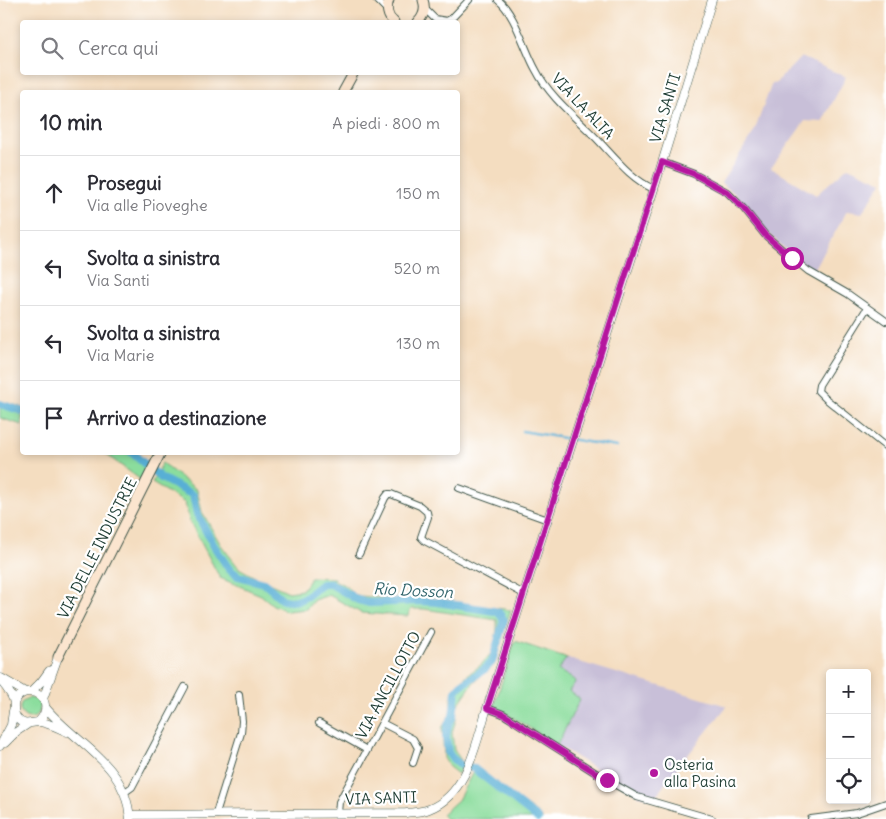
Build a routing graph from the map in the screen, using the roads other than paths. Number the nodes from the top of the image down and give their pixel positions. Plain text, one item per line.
1 (377, 0) edge
2 (389, 0) edge
3 (469, 0) edge
4 (498, 0) edge
5 (712, 0) edge
6 (424, 4) edge
7 (387, 16) edge
8 (420, 20) edge
9 (439, 20) edge
10 (449, 20) edge
11 (353, 75) edge
12 (344, 90) edge
13 (662, 162) junction
14 (654, 189) junction
15 (867, 308) junction
16 (886, 321) edge
17 (886, 447) edge
18 (160, 455) edge
19 (459, 488) dead end
20 (548, 520) junction
21 (359, 554) dead end
22 (524, 594) junction
23 (431, 632) dead end
24 (58, 657) junction
25 (0, 678) edge
26 (185, 687) dead end
27 (28, 692) junction
28 (239, 695) dead end
29 (43, 699) junction
30 (14, 707) junction
31 (46, 708) junction
32 (487, 708) junction
33 (38, 722) junction
34 (319, 723) dead end
35 (382, 723) junction
36 (28, 724) junction
37 (81, 742) junction
38 (0, 747) edge
39 (367, 750) junction
40 (413, 762) dead end
41 (125, 792) junction
42 (886, 803) edge
43 (338, 813) junction
44 (218, 815) junction
45 (130, 817) edge
46 (265, 817) edge
47 (712, 819) edge
48 (812, 819) edge

1 - 7 street
2 - 7 main road
3 - 10 street
4 - 14 street, VIA LA ALTA
5 - 13 street, VIA SANTI
6 - 8 main road
6 - 9 street
11 - 12 main road
13 - 14 street, VIA SANTI
13 - 15 street
14 - 20 street, VIA SANTI
15 - 16 street
15 - 17 street
18 - 24 main road, VIA DELLE INDUSTRIE
19 - 20 street
20 - 22 street, VIA SANTI
21 - 22 street
22 - 32 street, VIA SANTI
23 - 35 street, VIA ANCILLOTTO
24 - 27 street, VIA DELLE INDUSTRIE
24 - 29 street, VIA DELLE INDUSTRIE
25 - 27 street
25 - 30 street
26 - 41 street
27 - 29 street
27 - 30 street
28 - 44 street
29 - 31 street
30 - 36 street
30 - 38 street
31 - 33 street
31 - 37 street
32 - 43 street, VIA SANTI
32 - 47 street
33 - 36 street
33 - 37 street
34 - 39 street, VIA ANCILLOTTO
35 - 39 street, VIA ANCILLOTTO
35 - 40 street
36 - 38 street
37 - 41 street
39 - 43 street, VIA ANCILLOTTO
41 - 45 street
42 - 48 street
43 - 46 street, VIA SANTI
44 - 45 street, VIA SANTI
44 - 46 street, VIA SANTI

